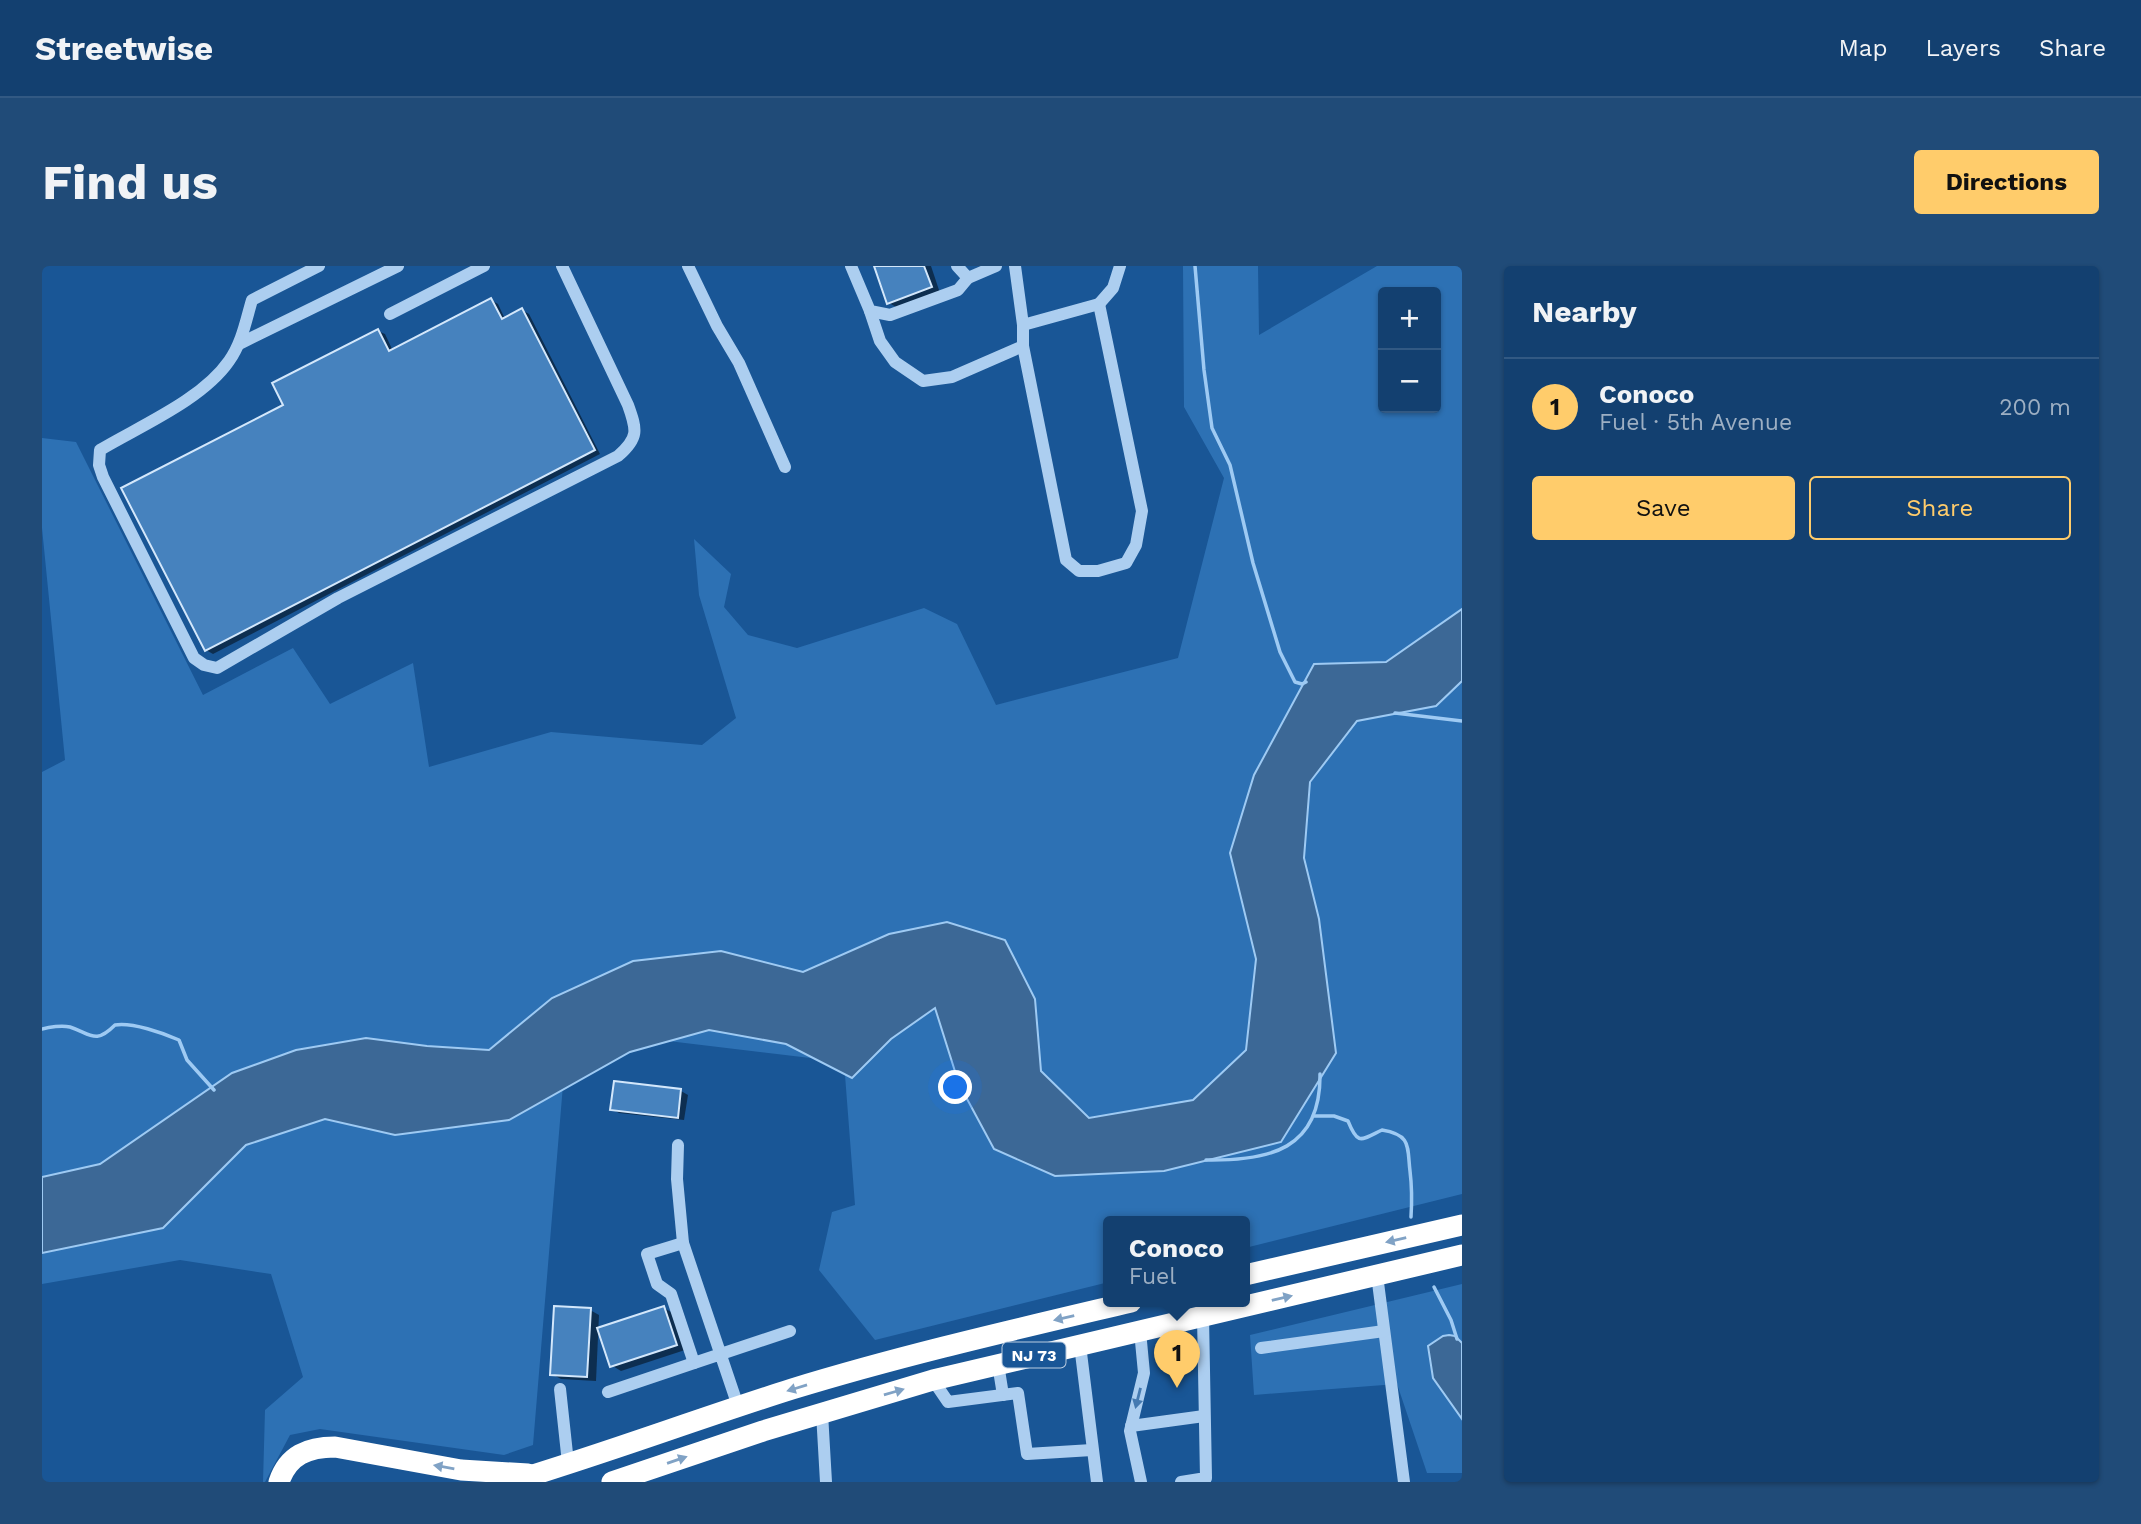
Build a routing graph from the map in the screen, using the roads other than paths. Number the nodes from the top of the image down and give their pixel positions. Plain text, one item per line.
1 (319, 266) edge
2 (398, 266) edge
3 (484, 266) edge
4 (562, 266) edge
5 (688, 266) edge
6 (851, 266) edge
7 (957, 266) edge
8 (996, 266) edge
9 (1015, 266) edge
10 (1121, 266) edge
11 (968, 278) junction
12 (1099, 304) junction
13 (870, 311) junction
14 (390, 314) dead end
15 (1023, 324) junction
16 (239, 344) junction
17 (1023, 346) junction
18 (785, 467) dead end
19 (678, 1145) dead end
20 (1462, 1225) edge
21 (683, 1243) junction
22 (1462, 1255) edge
23 (1250, 1274) edge
24 (1377, 1275) junction
25 (1250, 1305) edge
26 (1110, 1307) edge
27 (1241, 1307) edge
28 (1203, 1316) junction
29 (790, 1331) dead end
30 (1140, 1331) junction
31 (1384, 1331) junction
32 (1080, 1345) junction
33 (1261, 1348) dead end
34 (720, 1354) junction
35 (694, 1363) junction
36 (998, 1364) junction
37 (933, 1380) junction
38 (560, 1390) dead end
39 (608, 1392) dead end
40 (1003, 1395) junction
41 (738, 1406) junction
42 (822, 1413) junction
43 (1204, 1416) junction
44 (1131, 1426) junction
45 (1092, 1450) junction
46 (568, 1463) junction
47 (537, 1474) junction
48 (279, 1482) edge
49 (510, 1482) edge
50 (612, 1482) edge
51 (826, 1482) edge
52 (1097, 1482) edge
53 (1141, 1482) edge
54 (1181, 1482) edge
55 (1404, 1482) edge

1 - 16 street
2 - 16 street
3 - 14 street
4 - 16 street
5 - 18 street
6 - 13 street
7 - 11 street
8 - 11 street
9 - 15 street
10 - 12 street
11 - 13 street
12 - 15 street
12 - 17 street
13 - 17 street
15 - 17 street
19 - 21 street
20 -> 23 highway
21 - 34 street
21 - 35 street
22 - 24 highway, NJ 73
25 -> 24 highway, NJ 73
24 - 31 street
26 -> 41 highway, NJ 73
28 -> 27 highway, NJ 73
28 - 30 highway, NJ 73
28 - 43 street
29 - 34 street
30 - 32 highway, NJ 73
30 -> 44 street
31 - 33 street
31 - 55 street
32 - 36 highway, NJ 73
32 - 45 street
34 - 35 street
34 - 41 street
35 - 39 street
36 - 37 highway, NJ 73
36 - 40 street
37 - 40 street
42 -> 37 highway, NJ 73
38 - 46 street
40 - 45 street
41 - 46 highway, NJ 73
50 -> 42 highway, NJ 73
42 - 51 street
43 - 44 street
43 - 54 street
44 - 53 street
45 - 52 street
46 - 47 highway, NJ 73
47 -> 48 highway
47 - 49 highway, NJ 73

